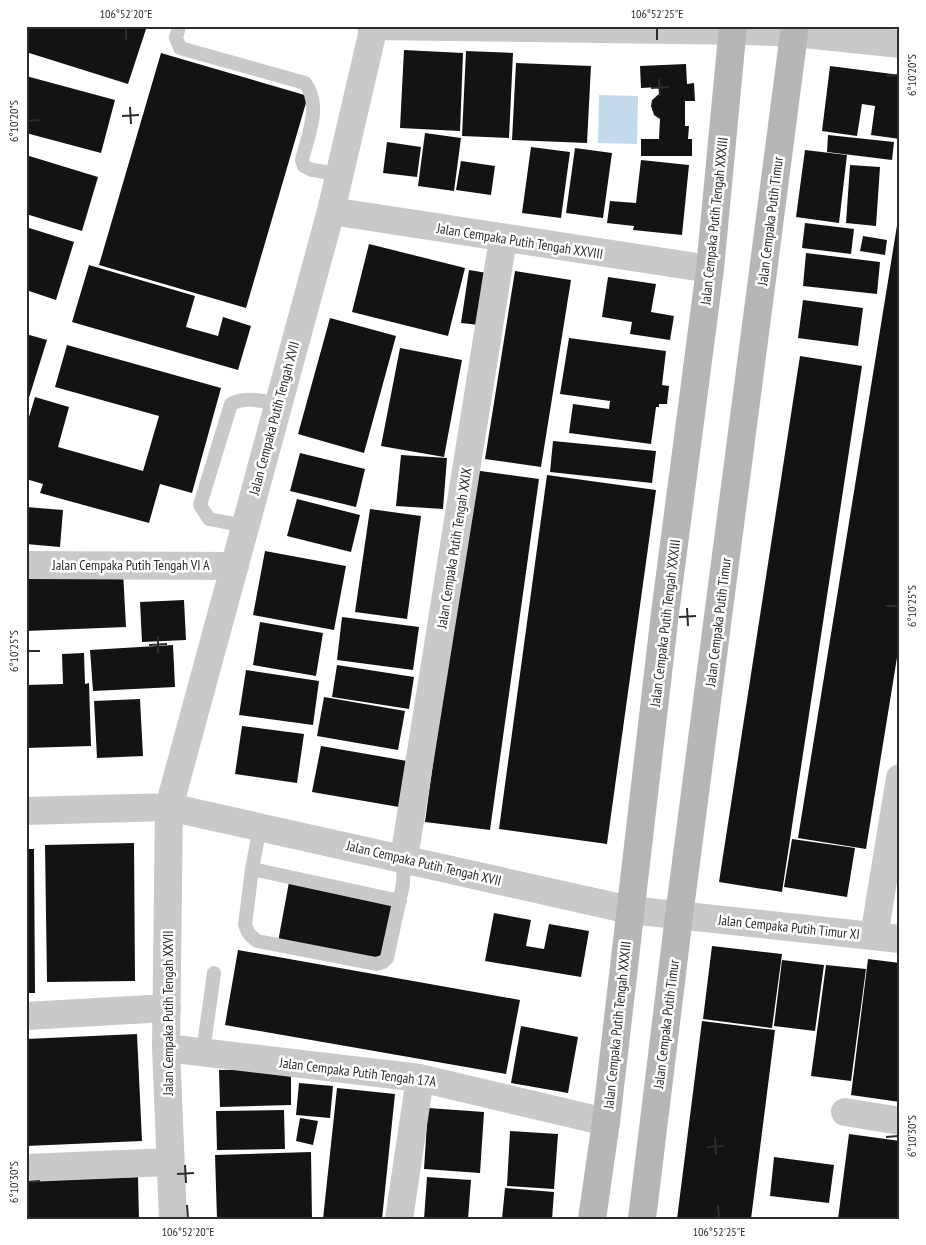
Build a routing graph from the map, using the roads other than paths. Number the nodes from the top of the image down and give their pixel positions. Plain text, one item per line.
1 (179, 26) edge
2 (373, 26) edge
3 (738, 29) edge
4 (791, 31) edge
5 (900, 44) edge
6 (339, 174) junction
7 (331, 211) junction
8 (503, 239) junction
9 (710, 269) junction
10 (278, 404) junction
11 (245, 526) junction
12 (26, 565) edge
13 (235, 566) junction
14 (900, 778) edge
15 (169, 807) junction
16 (26, 811) edge
17 (260, 827) junction
18 (404, 858) junction
19 (252, 869) junction
20 (400, 901) junction
21 (633, 910) junction
22 (674, 915) junction
23 (887, 938) edge
24 (214, 972) dead end
25 (167, 1008) junction
26 (26, 1016) edge
27 (166, 1048) junction
28 (203, 1052) junction
29 (420, 1078) junction
30 (845, 1112) dead end
31 (900, 1121) edge
32 (606, 1122) junction
33 (170, 1162) junction
34 (26, 1168) edge
35 (173, 1219) edge
36 (399, 1219) edge
37 (592, 1219) edge
38 (642, 1219) edge

1 - 6 lane
2 - 3 street
2 - 6 street, Jalan Cempaka Putih Tengah XVII
3 - 4 street
3 - 9 street, Jalan Cempaka Putih Tengah XXXIII
4 - 5 street
4 - 22 street, Jalan Cempaka Putih Timur
6 - 7 street, Jalan Cempaka Putih Tengah XVII
7 - 8 street, Jalan Cempaka Putih Tengah XXVIII
7 - 10 street, Jalan Cempaka Putih Tengah XVII
8 - 9 street, Jalan Cempaka Putih Tengah XXVIII
8 - 18 street, Jalan Cempaka Putih Tengah XXIX
9 - 21 street, Jalan Cempaka Putih Tengah XXXIII
10 - 11 street, Jalan Cempaka Putih Tengah XVII
10 - 11 lane
11 - 13 street, Jalan Cempaka Putih Tengah XVII
12 - 13 street, Jalan Cempaka Putih Tengah VI A
13 - 15 street, Jalan Cempaka Putih Tengah XVII
14 - 23 street
15 - 16 street, Jalan Cempaka Putih Tengah XVII
15 - 17 street, Jalan Cempaka Putih Tengah XVII
15 - 25 street, Jalan Cempaka Putih Tengah XXVII
17 - 18 street, Jalan Cempaka Putih Tengah XVII
17 - 19 lane
18 - 20 lane
18 - 21 street, Jalan Cempaka Putih Tengah XVII
19 - 20 lane
19 - 20 lane
21 - 22 street, Jalan Cempaka Putih Tengah XVII
21 - 32 street, Jalan Cempaka Putih Tengah XXXIII
22 - 23 street, Jalan Cempaka Putih Timur XI
22 - 38 street, Jalan Cempaka Putih Timur
24 - 28 lane
25 - 26 street
25 - 27 street, Jalan Cempaka Putih Tengah XXVII
27 - 28 street, Jalan Cempaka Putih Tengah 17A
27 - 33 street, Jalan Cempaka Putih Tengah XXVII
28 - 29 street, Jalan Cempaka Putih Tengah 17A
29 - 32 street, Jalan Cempaka Putih Tengah 17A
29 - 36 street
30 - 31 street
32 - 37 street, Jalan Cempaka Putih Tengah XXXIII
33 - 34 street
33 - 35 street, Jalan Cempaka Putih Tengah XXVII

